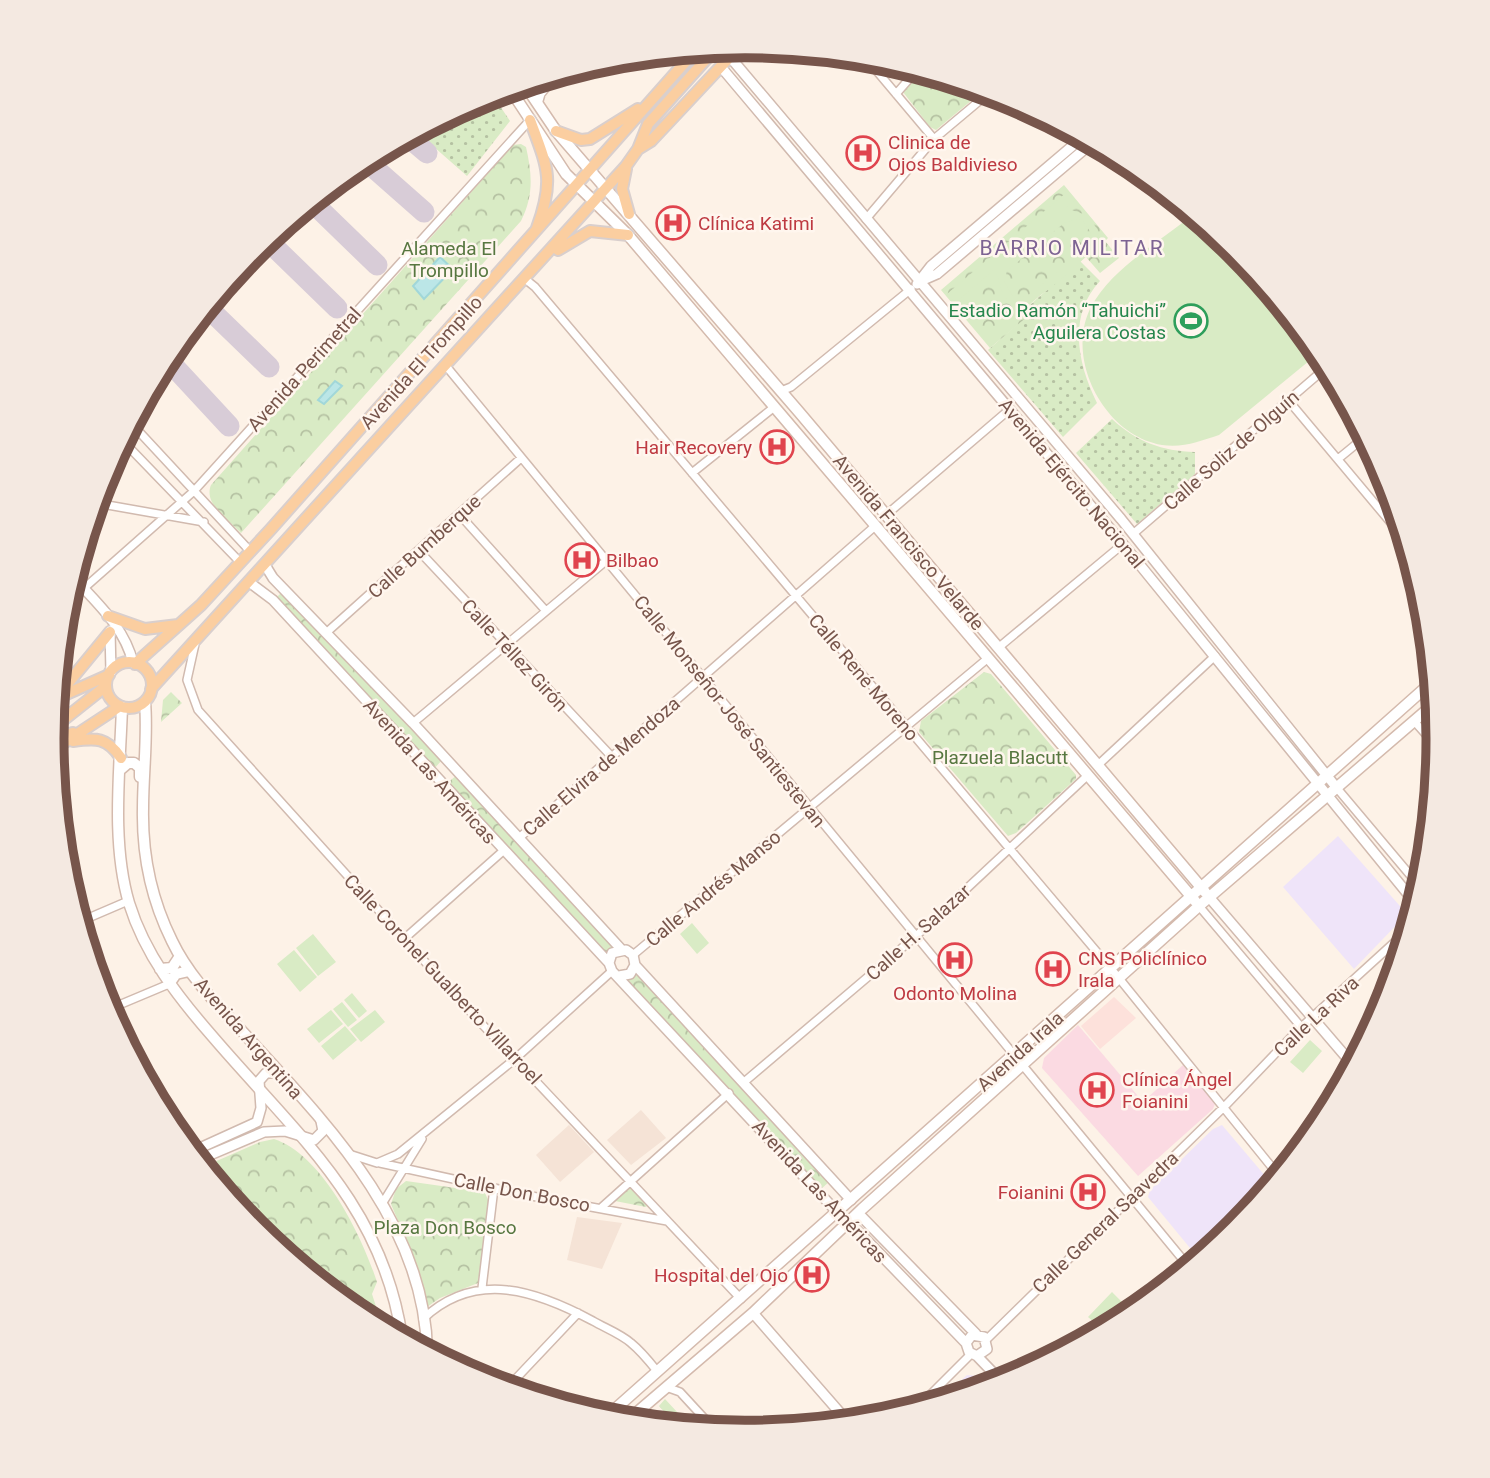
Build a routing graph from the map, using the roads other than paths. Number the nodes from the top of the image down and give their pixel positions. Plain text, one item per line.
1 (729, 58) edge
2 (731, 58) edge
3 (706, 59) edge
4 (687, 61) edge
5 (721, 67) junction
6 (877, 71) edge
7 (910, 78) edge
8 (546, 88) edge
9 (530, 93) edge
10 (896, 94) junction
11 (516, 98) edge
12 (652, 100) junction
13 (980, 100) edge
14 (538, 104) junction
15 (530, 120) junction
16 (556, 131) junction
17 (934, 139) junction
18 (1076, 144) edge
19 (1084, 148) edge
20 (638, 149) junction
21 (626, 166) junction
22 (590, 170) junction
23 (1035, 184) junction
24 (577, 186) junction
25 (606, 188) junction
26 (593, 202) junction
27 (629, 214) junction
28 (866, 219) junction
29 (534, 235) junction
30 (628, 235) junction
31 (538, 264) junction
32 (525, 279) junction
33 (920, 282) junction
34 (911, 289) junction
35 (446, 366) junction
36 (1319, 374) edge
37 (752, 382) junction
38 (779, 389) junction
39 (1020, 399) junction
40 (1288, 400) junction
41 (773, 408) junction
42 (1009, 409) junction
43 (799, 412) junction
44 (138, 430) edge
45 (1358, 443) edge
46 (130, 447) edge
47 (522, 458) junction
48 (1338, 459) junction
49 (692, 473) junction
50 (194, 491) junction
51 (183, 499) junction
52 (106, 505) edge
53 (1387, 512) edge
54 (165, 514) junction
55 (459, 514) junction
56 (885, 514) junction
57 (1384, 514) junction
58 (204, 522) junction
59 (1391, 523) edge
60 (873, 527) junction
61 (1133, 534) junction
62 (1122, 543) junction
63 (250, 551) junction
64 (420, 552) junction
65 (607, 560) junction
66 (239, 561) junction
67 (265, 565) junction
68 (249, 582) junction
69 (83, 589) junction
70 (285, 590) junction
71 (80, 591) edge
72 (795, 596) junction
73 (273, 600) junction
74 (546, 611) junction
75 (110, 623) junction
76 (180, 625) junction
77 (326, 633) junction
78 (196, 641) junction
79 (1222, 643) junction
80 (506, 646) junction
81 (998, 648) junction
82 (1230, 654) junction
83 (1216, 657) junction
84 (987, 659) junction
85 (134, 663) junction
86 (703, 676) junction
87 (109, 678) junction
88 (66, 684) edge
89 (151, 689) junction
90 (1424, 689) edge
91 (65, 694) edge
92 (145, 702) junction
93 (121, 707) junction
94 (1425, 711) edge
95 (64, 718) edge
96 (1414, 721) junction
97 (412, 723) junction
98 (907, 726) junction
99 (89, 728) junction
100 (1426, 734) edge
101 (64, 736) edge
102 (66, 742) joint
103 (612, 757) junction
104 (121, 763) junction
105 (1098, 765) junction
106 (452, 766) junction
107 (1327, 774) junction
108 (1087, 776) junction
109 (438, 779) junction
110 (1318, 782) junction
111 (1336, 787) junction
112 (1328, 795) junction
113 (143, 808) junction
114 (809, 809) junction
115 (519, 838) junction
116 (1009, 849) junction
117 (503, 851) junction
118 (1412, 877) edge
119 (1202, 889) junction
120 (1408, 894) edge
121 (1209, 897) junction
122 (128, 901) junction
123 (1196, 902) junction
124 (88, 918) edge
125 (916, 936) junction
126 (404, 939) junction
127 (1395, 942) edge
128 (621, 949) junction
129 (633, 954) junction
130 (180, 956) junction
131 (635, 965) junction
132 (160, 969) junction
133 (613, 970) junction
134 (1112, 970) junction
135 (189, 971) junction
136 (1119, 978) junction
137 (169, 984) junction
138 (118, 1005) edge
139 (1312, 1019) junction
140 (1302, 1028) junction
141 (1016, 1054) junction
142 (1347, 1058) edge
143 (515, 1059) junction
144 (1024, 1063) junction
145 (280, 1073) junction
146 (743, 1083) junction
147 (259, 1091) junction
148 (729, 1093) junction
149 (1225, 1106) junction
150 (321, 1120) junction
151 (428, 1131) junction
152 (300, 1136) junction
153 (201, 1148) edge
154 (349, 1154) junction
155 (207, 1156) edge
156 (377, 1163) junction
157 (403, 1167) junction
158 (1273, 1168) edge
159 (631, 1180) junction
160 (833, 1180) junction
161 (494, 1188) junction
162 (819, 1192) junction
163 (1131, 1195) junction
164 (851, 1200) junction
165 (382, 1204) junction
166 (603, 1207) junction
167 (838, 1213) junction
168 (859, 1214) junction
169 (668, 1221) junction
170 (850, 1223) junction
171 (1183, 1260) edge
172 (482, 1288) junction
173 (741, 1299) junction
174 (578, 1313) junction
175 (753, 1313) junction
176 (423, 1319) junction
177 (400, 1327) edge
178 (976, 1334) junction
179 (426, 1340) edge
180 (986, 1340) junction
181 (966, 1343) junction
182 (974, 1355) junction
183 (657, 1371) junction
184 (993, 1373) edge
185 (515, 1380) edge
186 (666, 1387) junction
187 (933, 1393) edge
188 (616, 1408) edge
189 (638, 1411) edge
190 (840, 1413) edge
191 (705, 1419) edge

1 - 5 main road, Avenida El Trompillo
2 - 28 street, Avenida Ejército Nacional
3 - 20 main road, Avenida El Trompillo
4 - 12 main road, Avenida El Trompillo
5 - 20 main road, Avenida El Trompillo
5 - 34 street, Avenida Ejército Nacional
6 - 10 street
7 - 10 street
8 - 14 street
9 - 14 main road, Avenida Francisco Velarde
10 - 17 street
11 - 15 main road, Avenida Francisco Velarde
12 - 16 main road
12 - 22 main road, Avenida El Trompillo
13 - 17 street
14 - 16 main road, Avenida Francisco Velarde
15 - 24 main road, Avenida Francisco Velarde
15 - 29 main road
15 - 50 street, Avenida Perimetral
16 - 22 main road, Avenida Francisco Velarde
17 - 28 street
18 - 23 street
19 - 23 street
20 - 21 main road, Avenida El Trompillo
21 - 25 main road, Avenida El Trompillo
21 - 27 main road
22 - 24 main road, Avenida El Trompillo
22 - 25 main road, Avenida Francisco Velarde
23 - 33 street
24 - 26 main road, Avenida Francisco Velarde
24 - 29 main road, Avenida El Trompillo
25 - 26 main road, Avenida El Trompillo
25 - 27 main road, Avenida Francisco Velarde
26 - 30 main road, Avenida Francisco Velarde
26 - 31 main road, Avenida El Trompillo
27 - 38 main road, Avenida Francisco Velarde
28 - 33 street, Avenida Ejército Nacional
29 - 63 main road, Avenida El Trompillo
30 - 31 main road
30 - 37 main road, Avenida Francisco Velarde
31 - 32 main road, Avenida El Trompillo
32 - 35 main road, Avenida El Trompillo
32 - 49 street, Calle René Moreno
33 - 34 street
33 - 39 street, Avenida Ejército Nacional
34 - 38 street
34 - 42 street, Avenida Ejército Nacional
35 - 47 street, Calle Monseñor José Santiestevan
35 - 67 main road, Avenida El Trompillo
36 - 40 street, Calle Soliz de Olguín
37 - 38 main road
37 - 41 main road, Avenida Francisco Velarde
38 - 43 main road, Avenida Francisco Velarde
39 - 42 street
39 - 61 street, Avenida Ejército Nacional
40 - 48 street
40 - 61 street, Calle Soliz de Olguín
41 - 43 main road
41 - 49 street
41 - 60 main road, Avenida Francisco Velarde
42 - 56 street
42 - 62 street, Avenida Ejército Nacional
43 - 56 main road, Avenida Francisco Velarde
44 - 50 street
45 - 48 street
46 - 51 street
47 - 55 street, Calle Bumberque
47 - 65 street, Calle Monseñor José Santiestevan
48 - 57 street
49 - 72 street, Calle René Moreno
50 - 51 street, Avenida Perimetral
50 - 63 street
51 - 54 street, Avenida Perimetral
51 - 58 street
52 - 54 street
53 - 57 street
54 - 58 street
54 - 69 street, Avenida Perimetral
55 - 64 street, Calle Bumberque
55 - 74 street
56 - 60 main road
56 - 81 main road, Avenida Francisco Velarde
57 - 59 street
58 - 66 street
60 - 72 street, Calle Elvira de Mendoza
60 - 84 main road, Avenida Francisco Velarde
61 - 62 street
61 - 62 street
61 - 79 street, Avenida Ejército Nacional
62 - 81 street
62 - 83 street, Avenida Ejército Nacional
63 - 66 main road, Avenida El Trompillo
64 - 77 street, Calle Bumberque
64 - 80 street, Calle Téllez Girón
65 - 74 street
65 - 86 street, Calle Monseñor José Santiestevan
66 - 76 main road, Avenida El Trompillo
67 - 68 main road, Avenida El Trompillo
67 - 70 street, Avenida Las Américas
68 - 73 street, Avenida Las Américas
68 - 78 main road, Avenida El Trompillo
69 - 71 street, Avenida Perimetral
69 - 75 street
70 - 73 street
70 - 77 street, Avenida Las Américas
72 - 86 street, Calle Elvira de Mendoza
72 - 98 street, Calle René Moreno
73 - 109 street, Avenida Las Américas
74 - 80 street
75 - 76 main road
75 - 85 street
75 - 87 street
75 - 88 main road
76 - 85 main road, Avenida El Trompillo
77 - 97 street, Avenida Las Américas
78 - 89 main road, Avenida El Trompillo
78 - 126 street, Calle Coronel Gualberto Villarroel
79 - 82 street, Avenida Ejército Nacional
79 - 83 street
80 - 97 street
80 - 103 street, Calle Téllez Girón
81 - 84 main road
81 - 105 main road, Avenida Francisco Velarde
82 - 83 street
82 - 107 street, Avenida Ejército Nacional
83 - 105 street
83 - 110 street, Avenida Ejército Nacional
84 - 98 street, Calle Andrés Manso
84 - 108 main road, Avenida Francisco Velarde
85 - 87 main road
85 - 89 main road
86 - 103 street, Calle Elvira de Mendoza
86 - 114 street, Calle Monseñor José Santiestevan
87 - 91 main road
87 - 93 main road
87 - 95 main road
89 - 92 main road
90 - 107 main road, Avenida Irala
92 - 93 main road
92 - 113 main road, Avenida Argentina
93 - 99 main road
93 - 104 main road, Avenida Argentina
94 - 96 main road, Avenida Irala
96 - 100 street
96 - 111 main road, Avenida Irala
97 - 106 street, Avenida Las Américas
98 - 114 street, Calle Andrés Manso
98 - 116 street, Calle René Moreno
99 - 101 main road
99 - 102 main road
102 - 104 main road
103 - 115 street, Calle Elvira de Mendoza
104 - 113 main road
104 - 122 main road, Avenida Argentina
105 - 108 main road
105 - 119 main road, Avenida Francisco Velarde
106 - 109 street
106 - 115 street, Avenida Las Américas
107 - 110 main road, Avenida Irala
107 - 111 street, Avenida Ejército Nacional
108 - 116 street, Calle H. Salazar
108 - 123 main road, Avenida Francisco Velarde
109 - 117 street, Avenida Las Américas
110 - 112 street, Avenida Ejército Nacional
110 - 119 main road, Avenida Irala
111 - 112 main road, Avenida Irala
111 - 118 street, Avenida Ejército Nacional
112 - 120 street, Avenida Ejército Nacional
112 - 121 main road, Avenida Irala
113 - 130 main road, Avenida Argentina
114 - 125 street, Calle Monseñor José Santiestevan
114 - 129 street, Calle Andrés Manso
115 - 128 street, Avenida Las Américas
116 - 125 street, Calle H. Salazar
116 - 134 street, Calle René Moreno
117 - 126 street
117 - 133 street, Avenida Las Américas
119 - 121 main road, Avenida Francisco Velarde
119 - 123 main road, Avenida Irala
121 - 123 main road, Avenida Irala
121 - 139 street
122 - 124 street
122 - 132 main road, Avenida Argentina
123 - 134 main road, Avenida Irala
123 - 136 main road, Avenida Irala
123 - 140 street
125 - 141 street, Calle Monseñor José Santiestevan
125 - 146 street, Calle H. Salazar
126 - 143 street, Calle Coronel Gualberto Villarroel
127 - 139 street, Calle La Riva
128 - 129 street
128 - 133 street
129 - 131 street
130 - 132 main road
130 - 135 main road, Avenida Argentina
131 - 133 street
131 - 146 street, Avenida Las Américas
132 - 137 main road, Avenida Argentina
133 - 143 street
133 - 148 street, Avenida Las Américas
134 - 136 street, Calle René Moreno
134 - 141 main road, Avenida Irala
135 - 137 main road
135 - 145 main road, Avenida Argentina
136 - 144 main road, Avenida Irala
136 - 149 street, Calle René Moreno
137 - 138 street
137 - 147 main road, Avenida Argentina
139 - 140 street, Calle La Riva
139 - 142 street
140 - 149 street, Calle La Riva
141 - 144 street, Calle Monseñor José Santiestevan
141 - 164 main road, Avenida Irala
143 - 151 street
143 - 159 street, Calle Coronel Gualberto Villarroel
144 - 163 street, Calle Monseñor José Santiestevan
144 - 168 main road, Avenida Irala
145 - 147 street
145 - 150 main road, Avenida Argentina
146 - 160 street, Avenida Las Américas
147 - 152 main road, Avenida Argentina
147 - 153 street
148 - 159 street
148 - 162 street, Avenida Las Américas
149 - 158 street, Calle René Moreno
149 - 163 street, Calle General Saavedra
150 - 152 street
150 - 154 main road, Avenida Argentina
151 - 156 street
151 - 157 street
152 - 155 street
152 - 177 main road, Avenida Argentina
154 - 156 street
154 - 165 main road, Avenida Argentina
156 - 157 street, Calle Don Bosco
157 - 161 street, Calle Don Bosco
157 - 165 street
159 - 166 street
159 - 169 street, Calle Coronel Gualberto Villarroel
160 - 162 street
160 - 164 street, Avenida Las Américas
161 - 166 street, Calle Don Bosco
161 - 172 street
162 - 167 street, Avenida Las Américas
163 - 171 street, Calle Monseñor José Santiestevan
163 - 180 street, Calle General Saavedra
164 - 167 main road, Avenida Irala
165 - 176 main road, Avenida Argentina
166 - 169 street, Calle Don Bosco
167 - 170 main road, Avenida Las Américas
167 - 173 main road, Avenida Irala
168 - 170 main road, Avenida Irala
168 - 178 street, Avenida Las Américas
169 - 173 street, Calle Coronel Gualberto Villarroel
170 - 175 main road, Avenida Irala
170 - 181 street, Avenida Las Américas
172 - 174 street
172 - 176 street
173 - 175 main road
173 - 183 main road, Avenida Irala
174 - 183 street
174 - 185 street
175 - 186 main road, Avenida Irala
175 - 190 street
176 - 179 main road, Avenida Argentina
178 - 180 street, Avenida Las Américas
178 - 181 street
180 - 182 street
181 - 182 street, Avenida Las Américas
182 - 184 street, Avenida Las Américas
182 - 187 street
183 - 188 main road, Avenida Irala
186 - 189 main road, Avenida Irala
186 - 191 street

